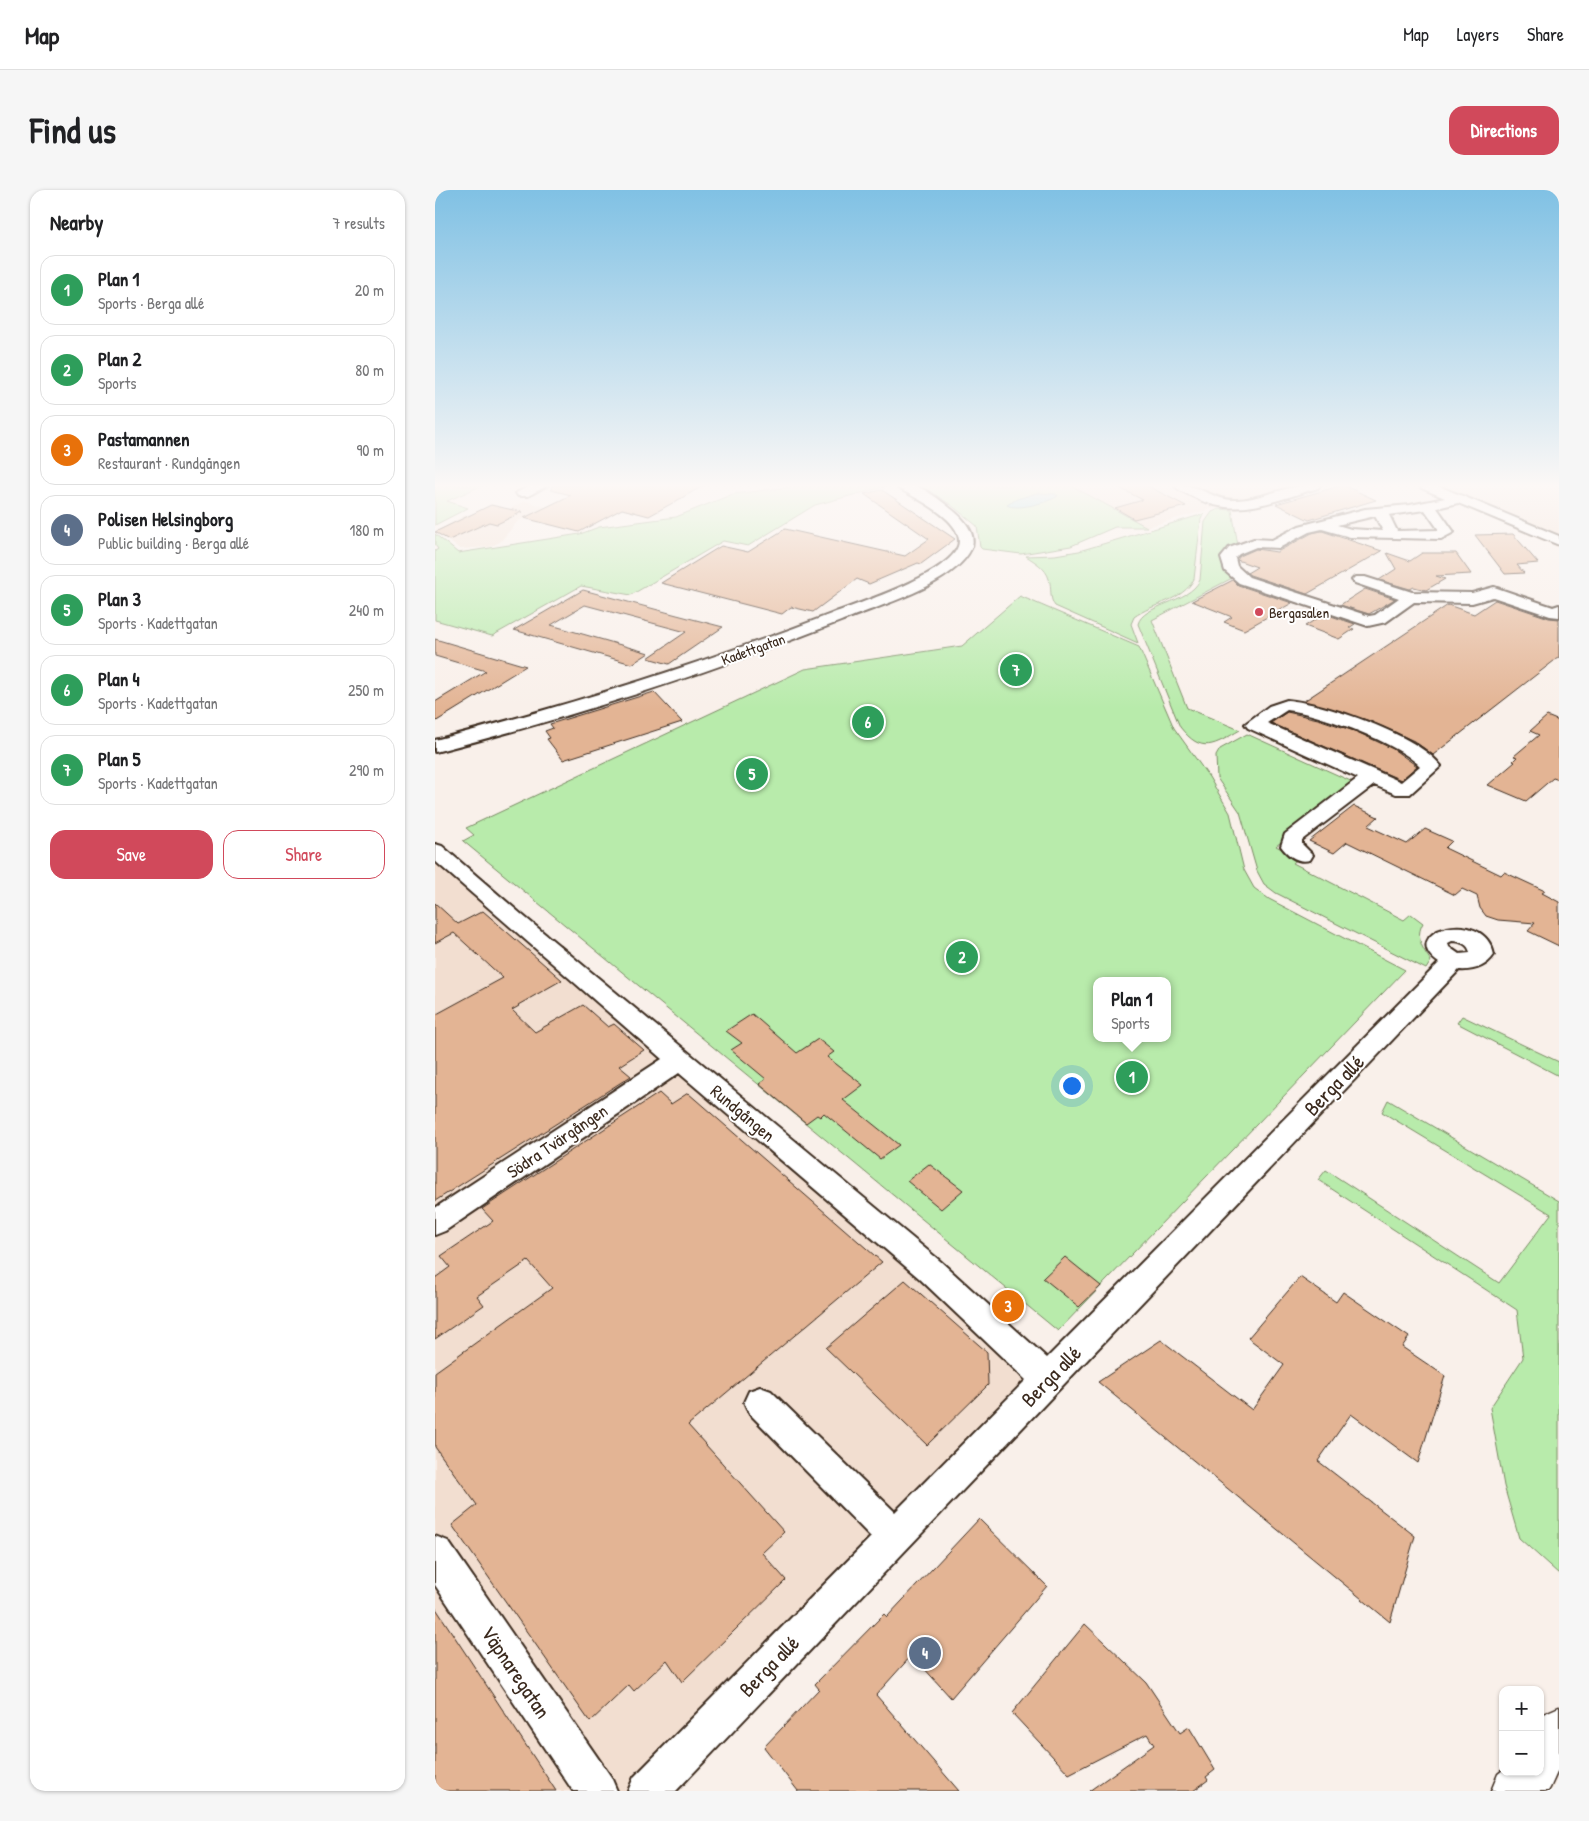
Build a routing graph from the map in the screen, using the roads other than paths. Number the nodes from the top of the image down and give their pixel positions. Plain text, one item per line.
1 (954, 560) edge
2 (1228, 560) edge
3 (1360, 580) dead end
4 (1411, 597) junction
5 (1559, 610) edge
6 (435, 746) edge
7 (1372, 778) junction
8 (1303, 855) dead end
9 (438, 857) edge
10 (1454, 961) dead end
11 (679, 1060) junction
12 (446, 1215) edge
13 (1047, 1379) junction
14 (760, 1402) dead end
15 (895, 1536) junction
16 (435, 1554) edge
17 (1559, 1730) edge
18 (1559, 1747) edge
19 (1544, 1750) edge
20 (1544, 1762) edge
21 (1524, 1776) edge
22 (1529, 1776) edge
23 (597, 1791) edge
24 (648, 1791) edge
25 (1514, 1791) edge

1 - 6 street, Kadettgatan
2 - 4 street
3 - 4 street
4 - 5 street
7 - 7 street
7 - 8 street
9 - 11 street, Rundgången
10 - 13 street, Berga allé
11 - 12 street, Södra Tvärgången
11 - 13 street, Rundgången
13 - 15 street, Berga allé
14 - 15 street
15 - 24 street, Berga allé
16 - 23 street, Väpnaregatan
17 - 19 highway
18 - 20 highway
21 - 25 highway
22 - 25 highway

